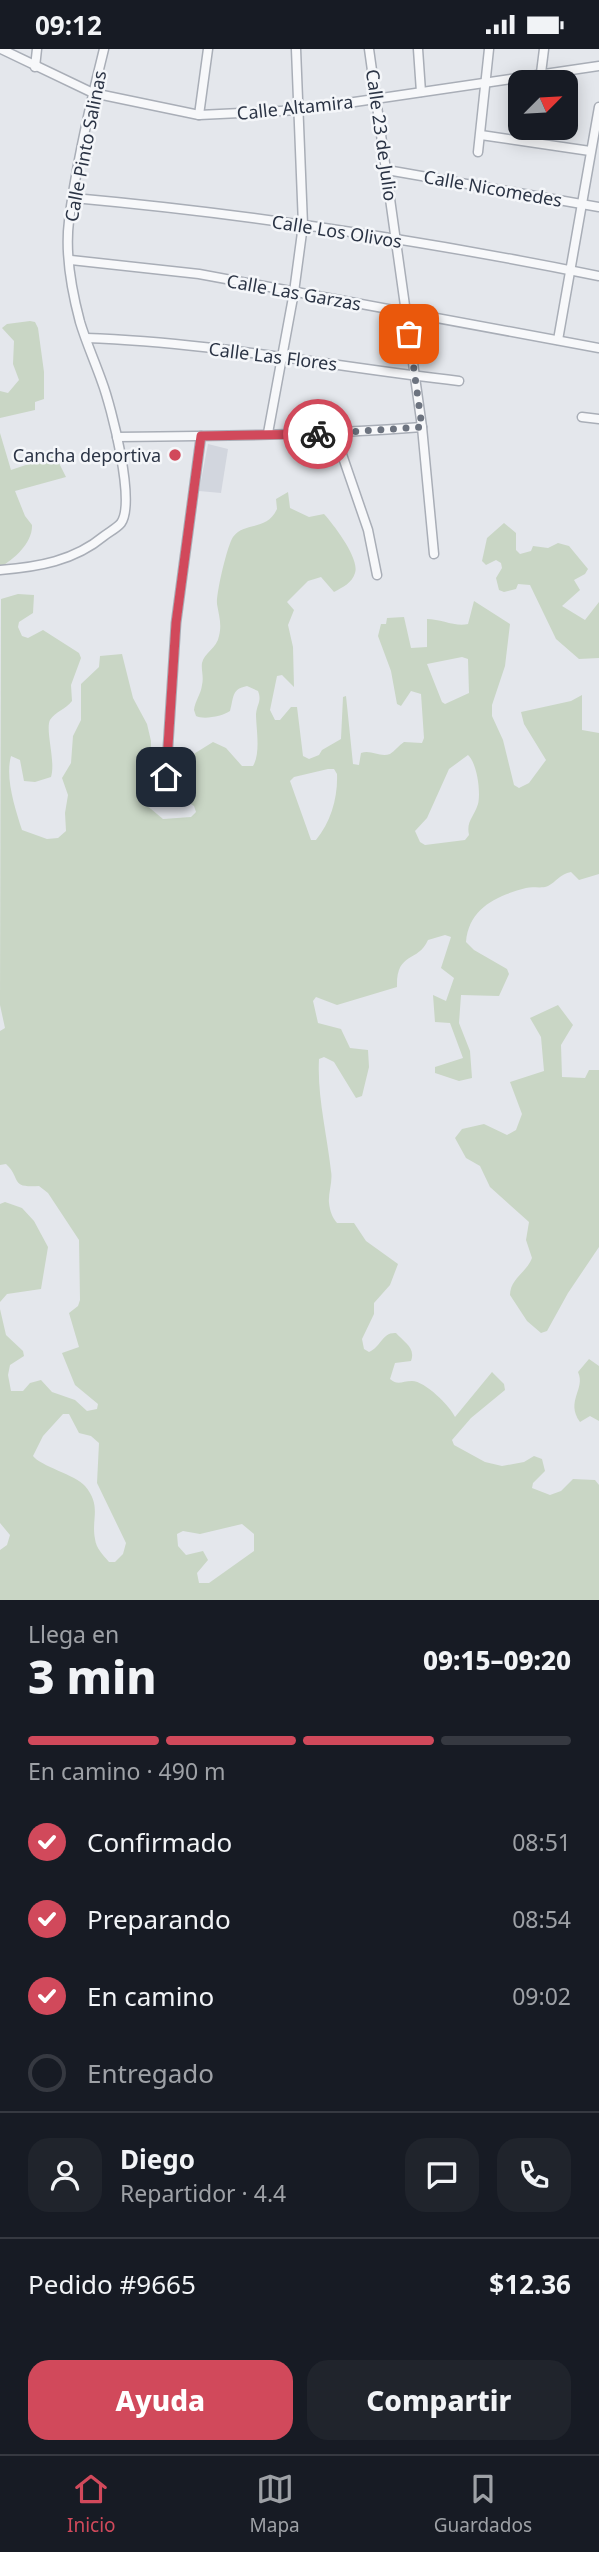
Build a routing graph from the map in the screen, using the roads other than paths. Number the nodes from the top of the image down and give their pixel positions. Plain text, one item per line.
1 (1, 49) edge
2 (37, 49) edge
3 (104, 49) edge
4 (208, 49) edge
5 (296, 49) edge
6 (369, 49) edge
7 (418, 49) edge
8 (489, 49) edge
9 (544, 49) edge
10 (599, 66) edge
11 (35, 67) junction
12 (541, 70) edge
13 (566, 70) edge
14 (508, 78) edge
15 (486, 82) junction
16 (421, 92) junction
17 (93, 93) junction
18 (377, 98) junction
19 (599, 107) edge
20 (300, 110) junction
21 (199, 115) junction
22 (481, 135) junction
23 (590, 151) junction
24 (478, 152) dead end
25 (387, 170) junction
26 (74, 198) junction
27 (583, 204) junction
28 (599, 207) edge
29 (303, 225) junction
30 (398, 240) junction
31 (71, 261) junction
32 (571, 270) junction
33 (599, 275) edge
34 (294, 292) junction
35 (407, 312) junction
36 (86, 338) junction
37 (558, 341) junction
38 (599, 348) edge
39 (283, 356) junction
40 (414, 376) junction
41 (459, 381) dead end
42 (582, 417) dead end
43 (599, 419) edge
44 (422, 427) junction
45 (268, 433) junction
46 (335, 434) junction
47 (201, 436) junction
48 (117, 437) junction
49 (434, 554) dead end
50 (0, 570) edge
51 (377, 575) dead end
52 (166, 777) dead end

1 - 11 street, Calle Altamira
2 - 11 street
3 - 17 street, Calle Pinto Salinas
4 - 21 street
5 - 20 street
6 - 18 street, Calle 23 de Julio
7 - 16 street
8 - 15 street
9 - 12 street
10 - 13 street, Calle Altamira
11 - 17 street, Calle Altamira
14 - 15 street, Calle Altamira
15 - 16 street, Calle Altamira
15 - 22 street
16 - 18 street, Calle Altamira
17 - 21 street, Calle Altamira
17 - 26 street, Calle Pinto Salinas
18 - 20 street, Calle Altamira
18 - 25 street, Calle 23 de Julio
19 - 23 street
20 - 21 street, Calle Altamira
20 - 29 street
22 - 23 street
22 - 24 street
23 - 27 street
25 - 27 street, Calle Nicomedes
25 - 30 street, Calle 23 de Julio
26 - 29 street, Calle Los Olivos
26 - 31 street, Calle Pinto Salinas
27 - 28 street, Calle Nicomedes
27 - 32 street
29 - 30 street, Calle Los Olivos
29 - 34 street
30 - 32 street, Calle Los Olivos
30 - 35 street, Calle 23 de Julio
31 - 34 street, Calle Las Garzas
31 - 36 street, Calle Pinto Salinas
32 - 33 street, Calle Los Olivos
32 - 37 street
34 - 35 street, Calle Las Garzas
34 - 39 street
35 - 37 street, Calle Las Garzas
35 - 40 street, Calle 23 de Julio
36 - 39 street, Calle Las Flores
36 - 48 street, Calle Pinto Salinas
37 - 38 street, Calle Las Garzas
39 - 40 street, Calle Las Flores
39 - 45 street
40 - 41 street, Calle Las Flores
40 - 44 street, Calle 23 de Julio
42 - 43 street
44 - 46 street
44 - 49 street, Calle 23 de Julio
45 - 46 street
45 - 47 street
46 - 51 street
47 - 48 street
47 - 52 street
48 - 50 street, Calle Pinto Salinas

